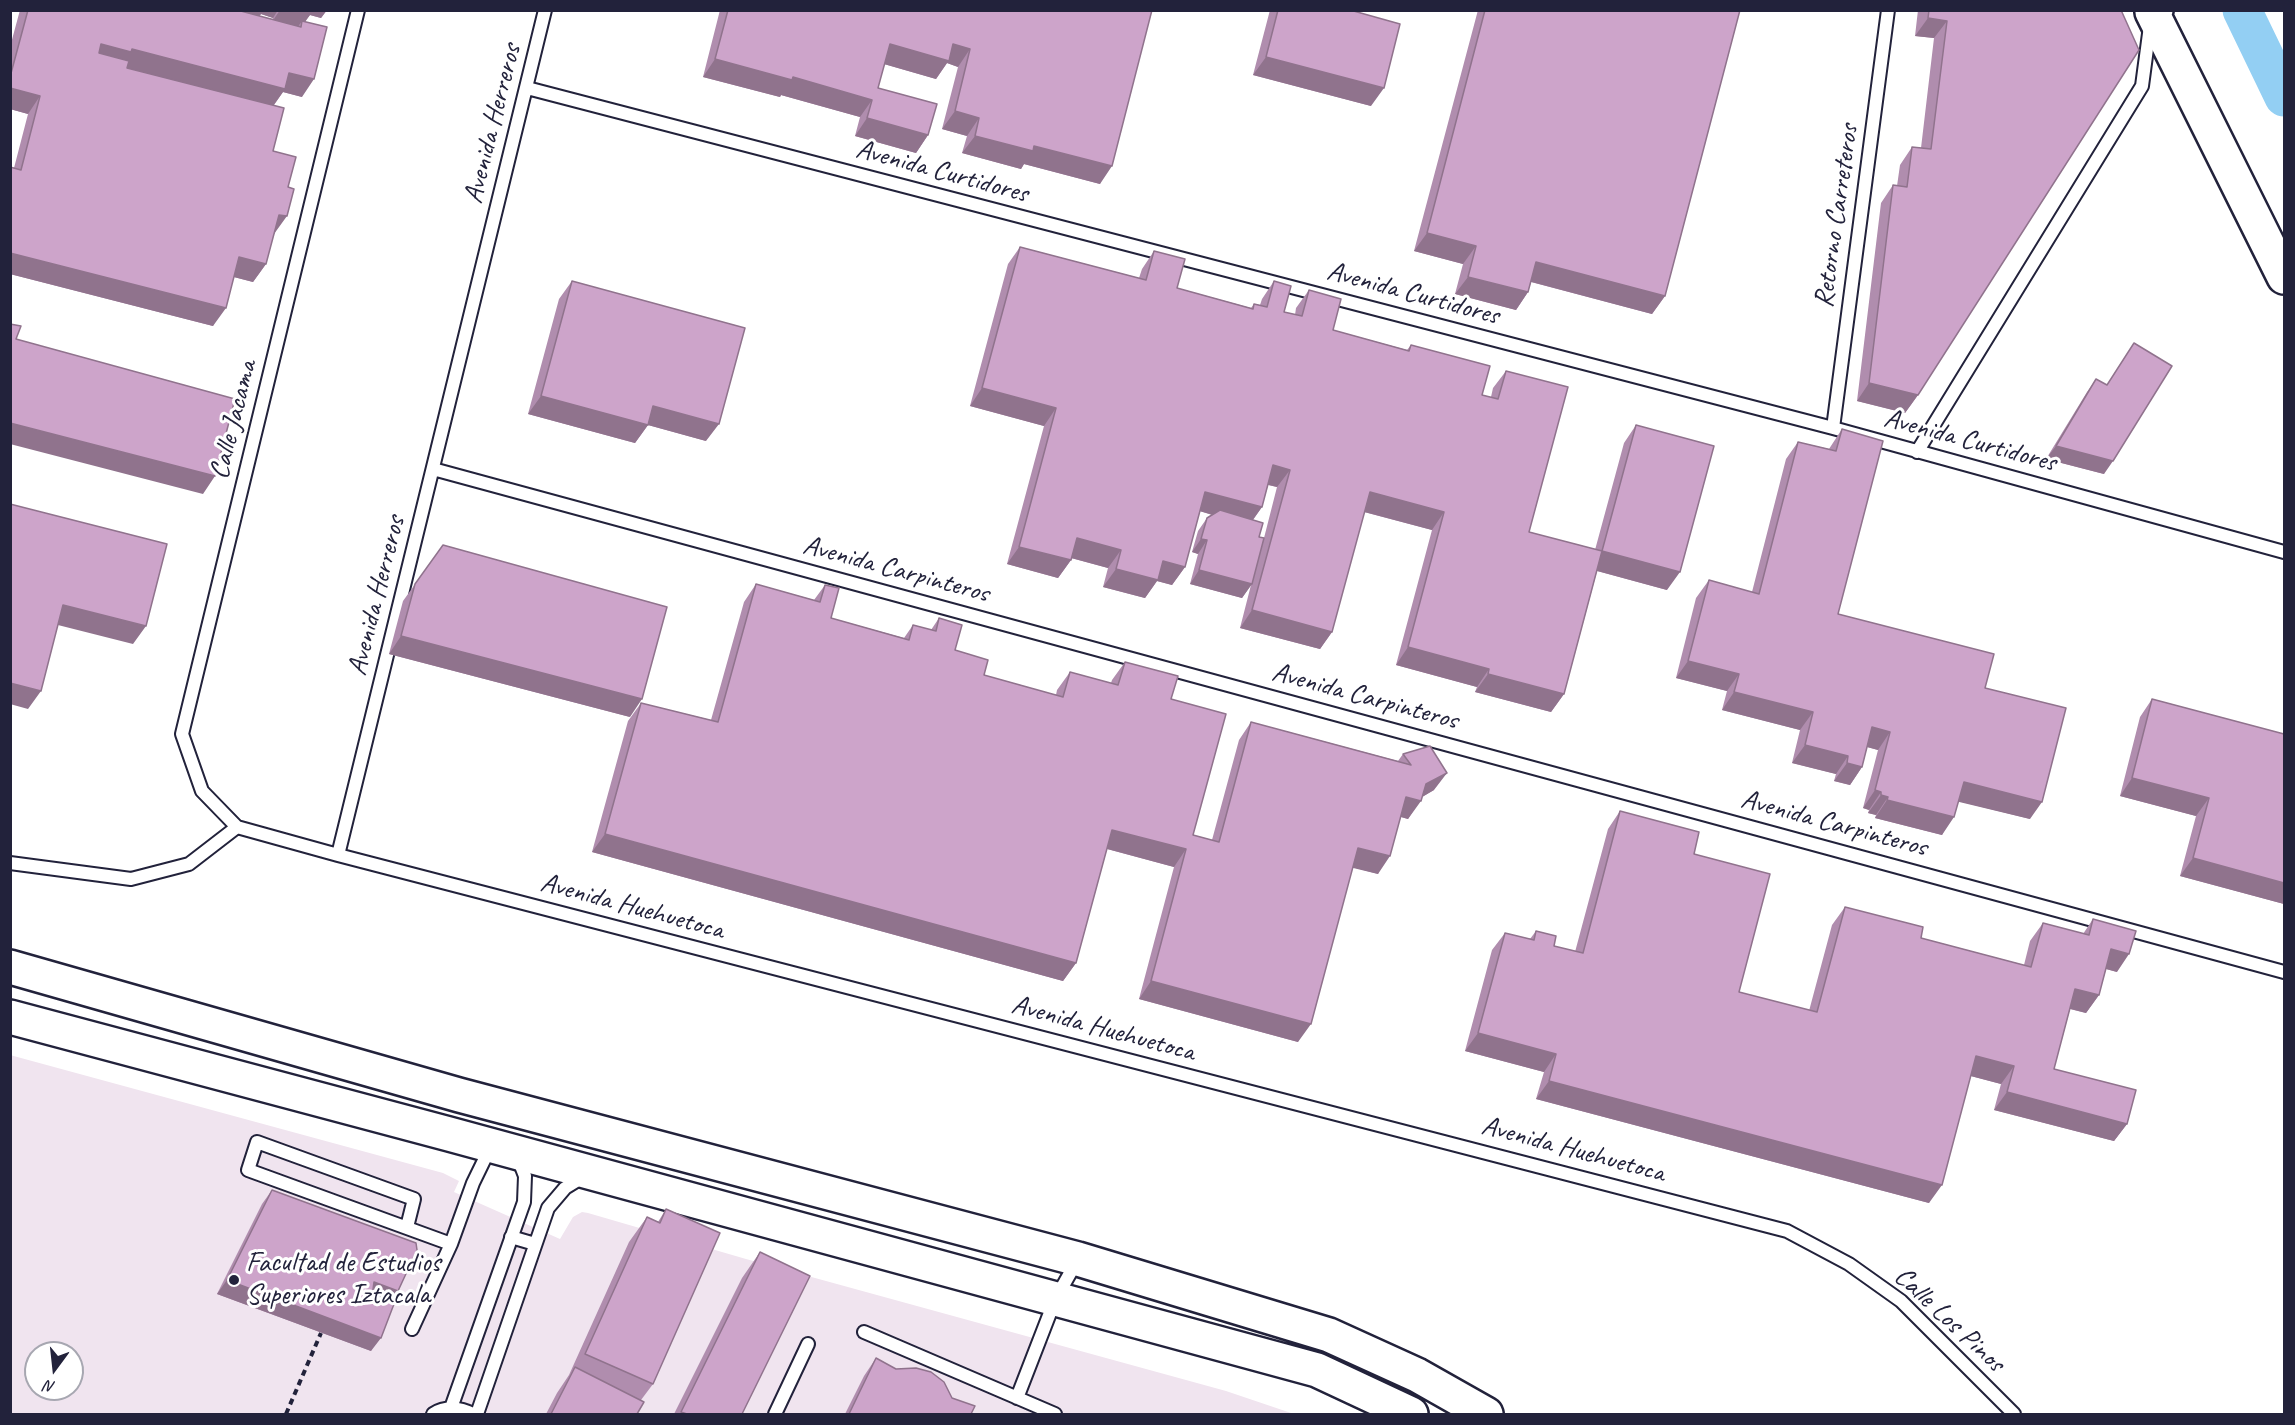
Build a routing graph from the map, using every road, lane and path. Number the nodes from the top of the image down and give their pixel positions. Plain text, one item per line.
1 (358, 10) edge
2 (545, 10) edge
3 (1888, 10) edge
4 (2152, 11) edge
5 (527, 88) junction
6 (2284, 277) edge
7 (1833, 428) junction
8 (1917, 452) junction
9 (433, 469) junction
10 (2284, 552) edge
11 (237, 827) junction
12 (338, 855) junction
13 (10, 863) edge
14 (10, 967) edge
15 (2284, 972) edge
16 (10, 1017) edge
17 (459, 1095) junction
18 (449, 1134) junction
19 (503, 1149) junction
20 (591, 1174) junction
21 (406, 1227) junction
22 (511, 1238) junction
23 (452, 1244) junction
24 (535, 1244) junction
25 (1078, 1259) junction
26 (1849, 1264) joint
27 (1055, 1300) junction
28 (412, 1329) dead end
29 (864, 1332) dead end
30 (321, 1333) edge
31 (808, 1344) dead end
32 (1017, 1398) junction
33 (451, 1408) junction
34 (286, 1414) edge
35 (433, 1414) edge
36 (475, 1414) edge
37 (775, 1414) edge
38 (1055, 1414) edge
39 (1412, 1414) edge
40 (1486, 1414) edge
41 (2014, 1414) edge

1 - 11 lane, Calle Jacama
2 - 5 lane, Avenida Herreros
3 - 7 lane, Retorno Carreteros
4 - 6 main road
4 - 8 lane
5 - 7 lane, Avenida Curtidores
5 - 9 lane, Avenida Herreros
7 - 8 lane, Avenida Curtidores
8 - 10 lane, Avenida Curtidores
9 - 12 lane, Avenida Herreros
9 - 15 lane, Avenida Carpinteros
11 - 12 lane
11 - 13 lane
12 - 26 lane, Avenida Huehuetoca
14 - 17 main road
16 - 18 main road
17 - 18 main road
17 - 25 main road
18 - 19 main road
19 - 20 main road
19 - 22 lane
19 - 23 lane
20 - 24 lane
20 - 27 main road
21 - 21 lane
21 - 23 lane
22 - 24 lane
22 - 33 lane
23 - 28 lane
24 - 36 lane
25 - 27 lane
25 - 40 main road
26 - 41 lane, Calle Los Pinos
27 - 32 lane
27 - 39 main road
29 - 32 lane
30 - 34 path
31 - 37 lane
32 - 38 lane
33 - 35 lane
33 - 36 lane

